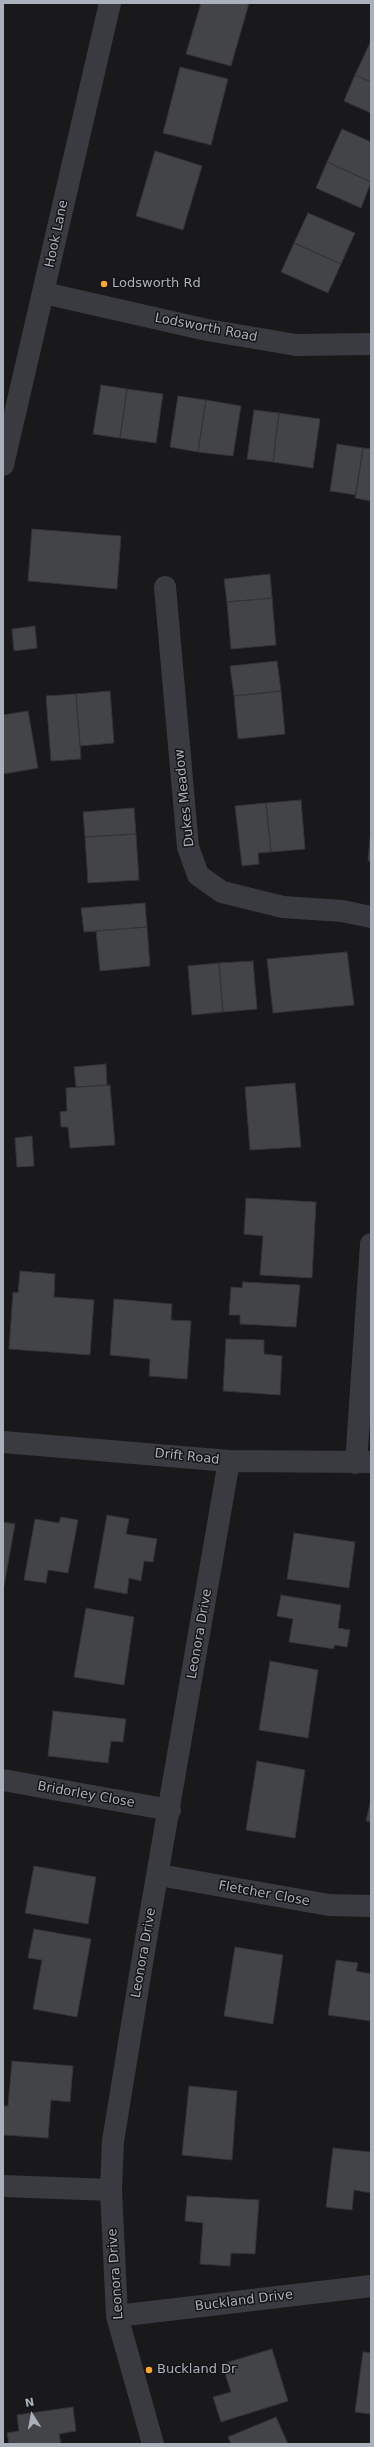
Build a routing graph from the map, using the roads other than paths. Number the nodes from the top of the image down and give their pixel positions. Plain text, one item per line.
1 (110, 3) edge
2 (44, 293) junction
3 (371, 344) edge
4 (3, 465) edge
5 (165, 588) dead end
6 (371, 917) edge
7 (371, 1244) edge
8 (3, 1442) edge
9 (229, 1461) junction
10 (363, 1463) edge
11 (3, 1780) edge
12 (170, 1810) junction
13 (159, 1874) junction
14 (371, 1906) edge
15 (3, 2186) edge
16 (111, 2190) junction
17 (371, 2286) edge
18 (117, 2316) junction
19 (153, 2444) edge

1 - 2 street, Hook Lane
2 - 3 street, Lodsworth Road
2 - 4 street, Hook Lane
5 - 6 street, Dukes Meadow
7 - 10 street
8 - 9 street, Drift Road
9 - 10 street, Drift Road
9 - 12 street, Leonora Drive
11 - 12 street, Bridorley Close
12 - 13 street, Leonora Drive
13 - 14 street, Fletcher Close
13 - 16 street, Leonora Drive
15 - 16 street
16 - 18 street, Leonora Drive
17 - 18 street, Buckland Drive
18 - 19 street, Leonora Drive

